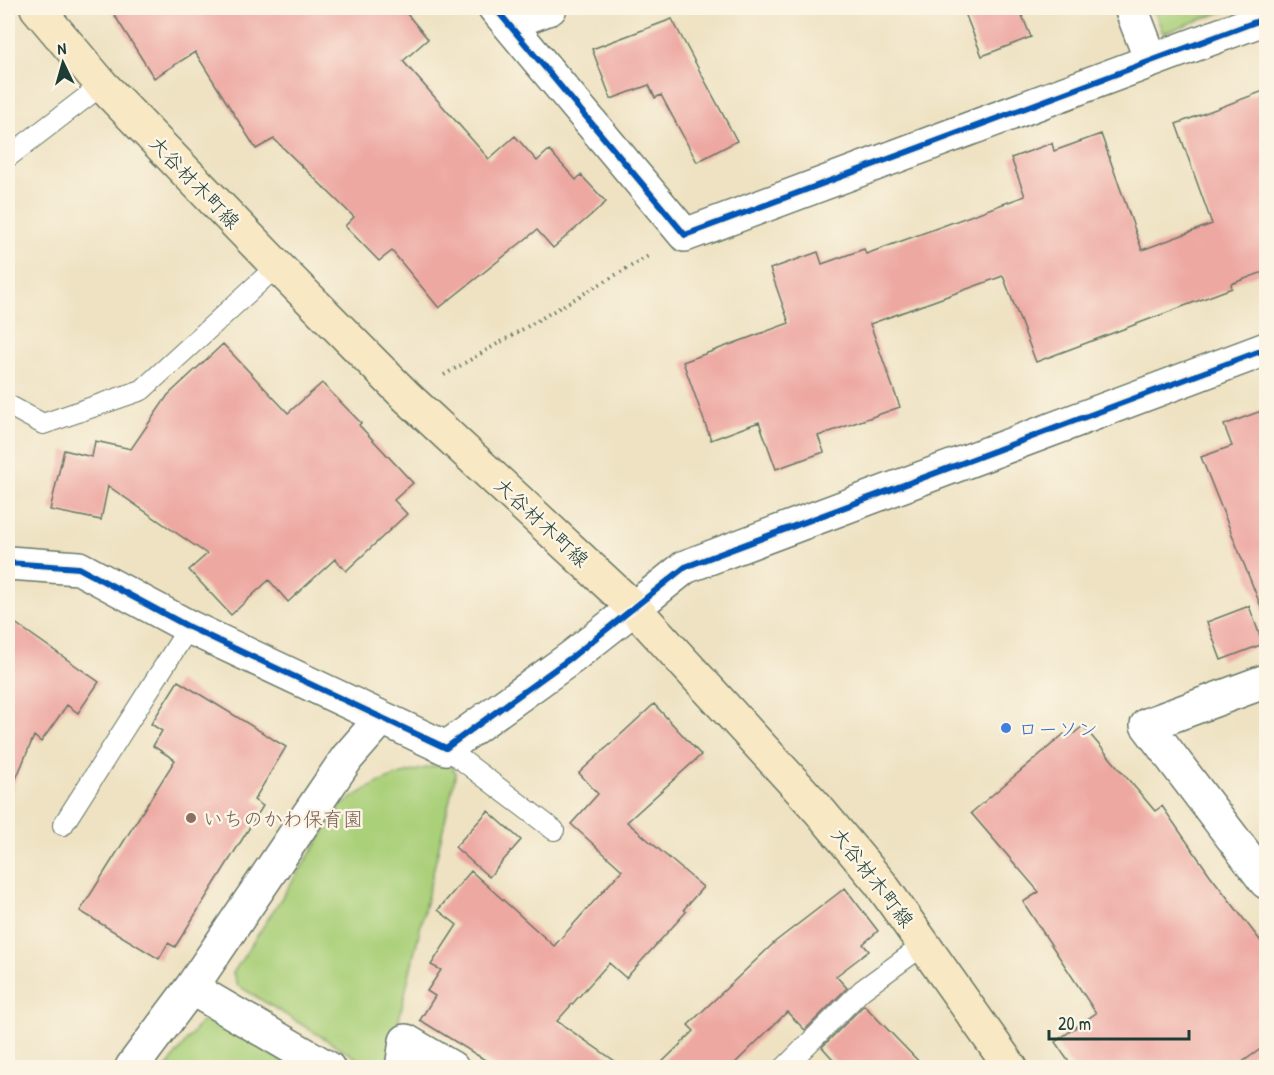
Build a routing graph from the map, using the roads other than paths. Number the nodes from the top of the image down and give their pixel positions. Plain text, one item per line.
1 (37, 8) edge
2 (550, 8) edge
3 (1131, 8) edge
4 (502, 15) edge
5 (1266, 18) edge
6 (1151, 60) junction
7 (102, 85) junction
8 (8, 157) edge
9 (277, 266) junction
10 (1266, 349) edge
11 (8, 405) edge
12 (8, 563) edge
13 (634, 608) junction
14 (189, 627) junction
15 (1266, 681) edge
16 (381, 719) junction
17 (446, 748) junction
18 (63, 825) dead end
19 (554, 830) dead end
20 (1266, 882) edge
21 (925, 944) junction
22 (192, 988) junction
23 (132, 1067) edge
24 (328, 1068) edge
25 (402, 1068) edge
26 (452, 1068) edge
27 (784, 1068) edge
28 (1011, 1068) edge

1 - 7 main road, 大谷材木町線
2 - 4 street
3 - 6 street
4 - 6 street
5 - 6 street
7 - 8 lane
7 - 9 main road, 大谷材木町線
9 - 11 lane
9 - 13 main road, 大谷材木町線
10 - 13 street
12 - 14 street
13 - 17 street
13 - 21 main road, 大谷材木町線
14 - 16 street
14 - 18 lane
15 - 20 street
16 - 17 street
16 - 22 street
17 - 19 lane
21 - 27 lane
21 - 28 main road, 大谷材木町線
22 - 23 street
22 - 24 street
25 - 26 street

